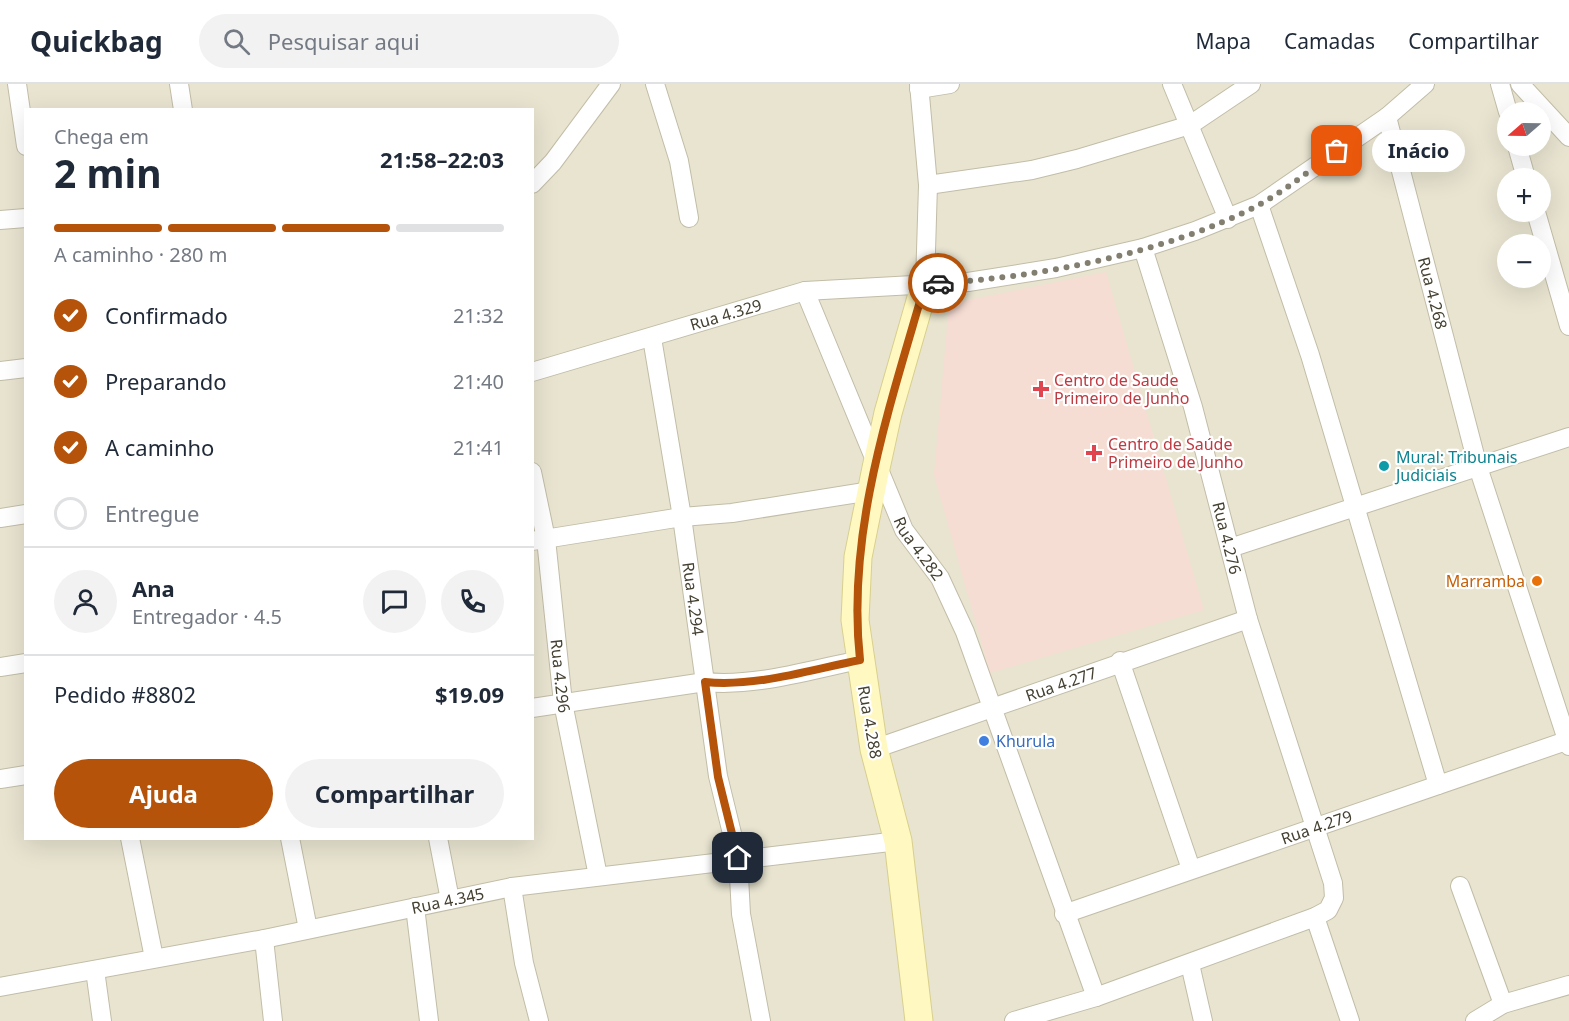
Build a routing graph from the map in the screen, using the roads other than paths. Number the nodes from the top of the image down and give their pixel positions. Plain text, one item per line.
1 (17, 84) edge
2 (179, 84) edge
3 (612, 84) edge
4 (655, 84) edge
5 (950, 84) edge
6 (1172, 84) edge
7 (1251, 84) edge
8 (1425, 84) edge
9 (1500, 84) edge
10 (1520, 84) edge
11 (919, 86) edge
12 (1505, 102) edge
13 (183, 108) edge
14 (1387, 117) junction
15 (1190, 125) junction
16 (24, 132) edge
17 (1569, 137) edge
18 (534, 182) edge
19 (928, 185) junction
20 (1260, 205) junction
21 (24, 218) edge
22 (689, 218) dead end
23 (1228, 219) junction
24 (0, 220) edge
25 (1539, 222) edge
26 (1143, 248) junction
27 (925, 284) junction
28 (812, 291) junction
29 (1569, 326) edge
30 (652, 338) junction
31 (24, 368) edge
32 (0, 371) edge
33 (534, 371) edge
34 (1569, 437) edge
35 (1478, 467) junction
36 (874, 480) junction
37 (534, 491) edge
38 (1355, 508) junction
39 (24, 514) edge
40 (682, 517) junction
41 (0, 518) edge
42 (539, 540) edge
43 (1230, 548) junction
44 (1248, 619) junction
45 (860, 660) junction
46 (1120, 661) junction
47 (24, 663) edge
48 (0, 667) edge
49 (705, 682) junction
50 (563, 703) junction
51 (534, 708) edge
52 (993, 708) junction
53 (1568, 742) edge
54 (874, 749) junction
55 (24, 775) edge
56 (0, 779) edge
57 (1438, 785) junction
58 (1317, 826) junction
59 (130, 840) edge
60 (290, 840) edge
61 (438, 840) edge
62 (898, 841) junction
63 (738, 858) junction
64 (1191, 869) junction
65 (598, 876) junction
66 (1460, 886) dead end
67 (512, 887) junction
68 (450, 900) junction
69 (415, 907) junction
70 (1064, 914) junction
71 (1315, 917) junction
72 (308, 929) junction
73 (264, 939) junction
74 (154, 958) junction
75 (1190, 964) junction
76 (95, 970) junction
77 (1569, 985) edge
78 (0, 987) edge
79 (1096, 997) junction
80 (1503, 1005) junction
81 (102, 1021) edge
82 (273, 1021) edge
83 (429, 1021) edge
84 (539, 1021) edge
85 (761, 1021) edge
86 (919, 1021) edge
87 (1014, 1021) edge
88 (1203, 1021) edge
89 (1350, 1021) edge
90 (1475, 1021) edge

1 - 16 street
2 - 13 street
3 - 18 street
4 - 22 street
5 - 11 street
6 - 15 street
7 - 15 street
8 - 14 street, Rua 4.329
9 - 12 street
10 - 17 street
11 - 19 street
14 - 20 street, Rua 4.329
14 - 35 street, Rua 4.268
15 - 19 street
15 - 23 street
19 - 27 street
20 - 23 street, Rua 4.329
20 - 38 street
21 - 24 street
23 - 26 street, Rua 4.329
25 - 29 street
26 - 27 street, Rua 4.329
26 - 43 street, Rua 4.276
27 - 28 street, Rua 4.329
27 - 36 street
28 - 30 street, Rua 4.329
28 - 36 street
30 - 33 street, Rua 4.329
30 - 40 street, Rua 4.294
31 - 32 street
34 - 35 street
35 - 38 street
35 - 53 street, Rua 4.268
36 - 40 street
36 - 45 street, Rua 4.288
36 - 52 street, Rua 4.282
37 - 42 street, Rua 4.296
38 - 43 street
38 - 57 street
39 - 41 street
40 - 42 street
40 - 49 street, Rua 4.294
42 - 50 street, Rua 4.296
43 - 44 street, Rua 4.276
44 - 46 street, Rua 4.277
44 - 58 street, Rua 4.276
45 - 49 street
45 - 54 street, Rua 4.288
46 - 52 street, Rua 4.277
46 - 64 street
47 - 48 street
49 - 50 street
49 - 63 street, Rua 4.294
50 - 51 street
50 - 65 street, Rua 4.296
52 - 54 street, Rua 4.277
52 - 70 street, Rua 4.282
53 - 57 street, Rua 4.279
54 - 62 street, Rua 4.288
55 - 56 street
57 - 58 street, Rua 4.279
58 - 64 street, Rua 4.279
58 - 71 street, Rua 4.276
59 - 74 street
60 - 72 street
61 - 68 street
62 - 63 street, Rua 4.345
62 - 86 street, Rua 4.288
63 - 65 street, Rua 4.345
63 - 85 street, Rua 4.294
64 - 70 street, Rua 4.279
65 - 67 street, Rua 4.345
66 - 80 street
67 - 68 street, Rua 4.345
67 - 84 street
68 - 69 street, Rua 4.345
69 - 72 street, Rua 4.345
69 - 83 street
70 - 79 street, Rua 4.282
71 - 75 street
71 - 89 street
72 - 73 street, Rua 4.345
73 - 74 street, Rua 4.345
73 - 82 street
74 - 76 street, Rua 4.345
75 - 79 street
75 - 88 street
76 - 78 street, Rua 4.345
76 - 81 street
77 - 80 street
79 - 87 street
80 - 90 street

